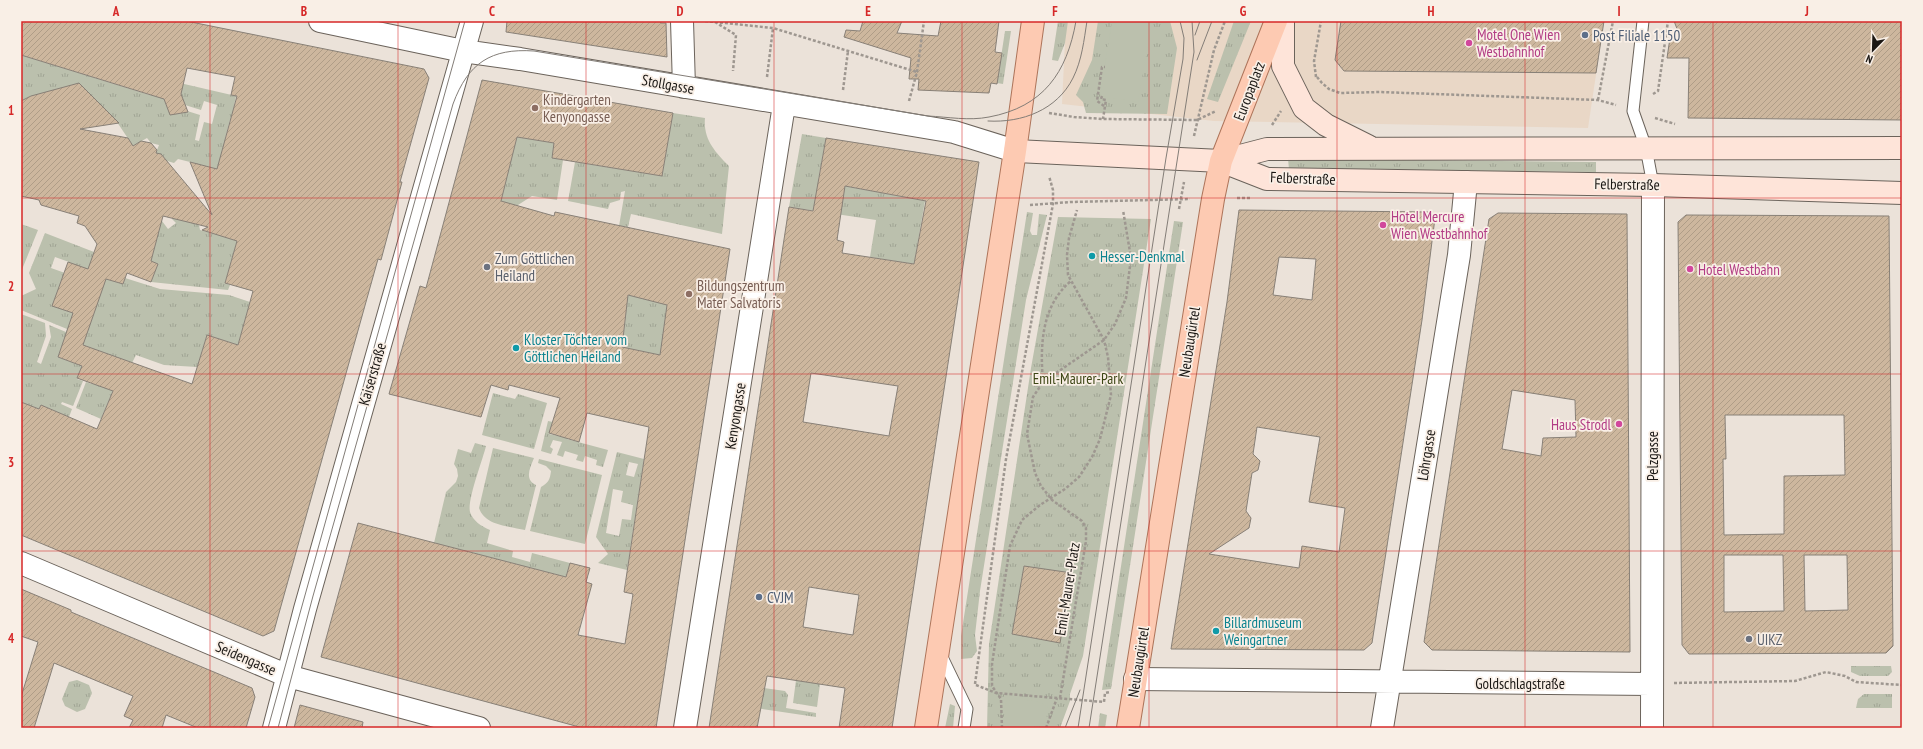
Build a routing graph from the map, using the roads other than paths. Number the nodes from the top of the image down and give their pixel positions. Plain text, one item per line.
1 (320, 21) edge
2 (472, 21) edge
3 (682, 21) edge
4 (1032, 21) edge
5 (1276, 21) edge
6 (1283, 21) edge
7 (1643, 21) edge
8 (463, 51) junction
9 (684, 87) junction
10 (784, 105) junction
11 (1372, 148) junction
12 (1646, 148) junction
13 (1902, 148) edge
14 (1015, 151) junction
15 (1221, 161) junction
16 (1466, 182) junction
17 (1653, 185) junction
18 (1902, 193) edge
19 (21, 563) edge
20 (938, 649) junction
21 (288, 676) junction
22 (1136, 680) junction
23 (1389, 682) junction
24 (1651, 684) junction
25 (274, 728) edge
26 (479, 728) edge
27 (685, 728) edge
28 (926, 728) edge
29 (964, 728) edge
30 (1128, 728) edge
31 (1382, 728) edge
32 (1652, 728) edge

1 - 8 street, Stollgasse
2 - 8 street, Kaiserstraße
3 - 9 street
4 - 14 main road
5 - 15 main road, Europaplatz
6 - 11 main road, Europaplatz
7 - 12 lane
8 - 9 street, Stollgasse
8 - 21 street, Kaiserstraße
9 - 10 street, Stollgasse
10 - 14 street, Stollgasse
10 - 27 street, Kenyongasse
11 - 12 main road, Felberstraße
11 - 15 main road, Felberstraße
12 - 13 main road, Felberstraße
12 - 17 lane
14 - 15 main road
14 - 20 main road
15 - 16 main road, Felberstraße
15 - 22 main road, Neubaugürtel
16 - 17 main road, Felberstraße
16 - 23 street, Löhrgasse
17 - 18 main road, Felberstraße
17 - 24 street, Pelzgasse
19 - 21 street, Seidengasse
20 - 28 main road
20 - 29 lane
21 - 25 street, Kaiserstraße
21 - 26 street, Seidengasse
22 - 23 street, Goldschlagstraße
22 - 30 main road, Neubaugürtel
23 - 24 street, Goldschlagstraße
23 - 31 street, Löhrgasse
24 - 32 street, Pelzgasse

